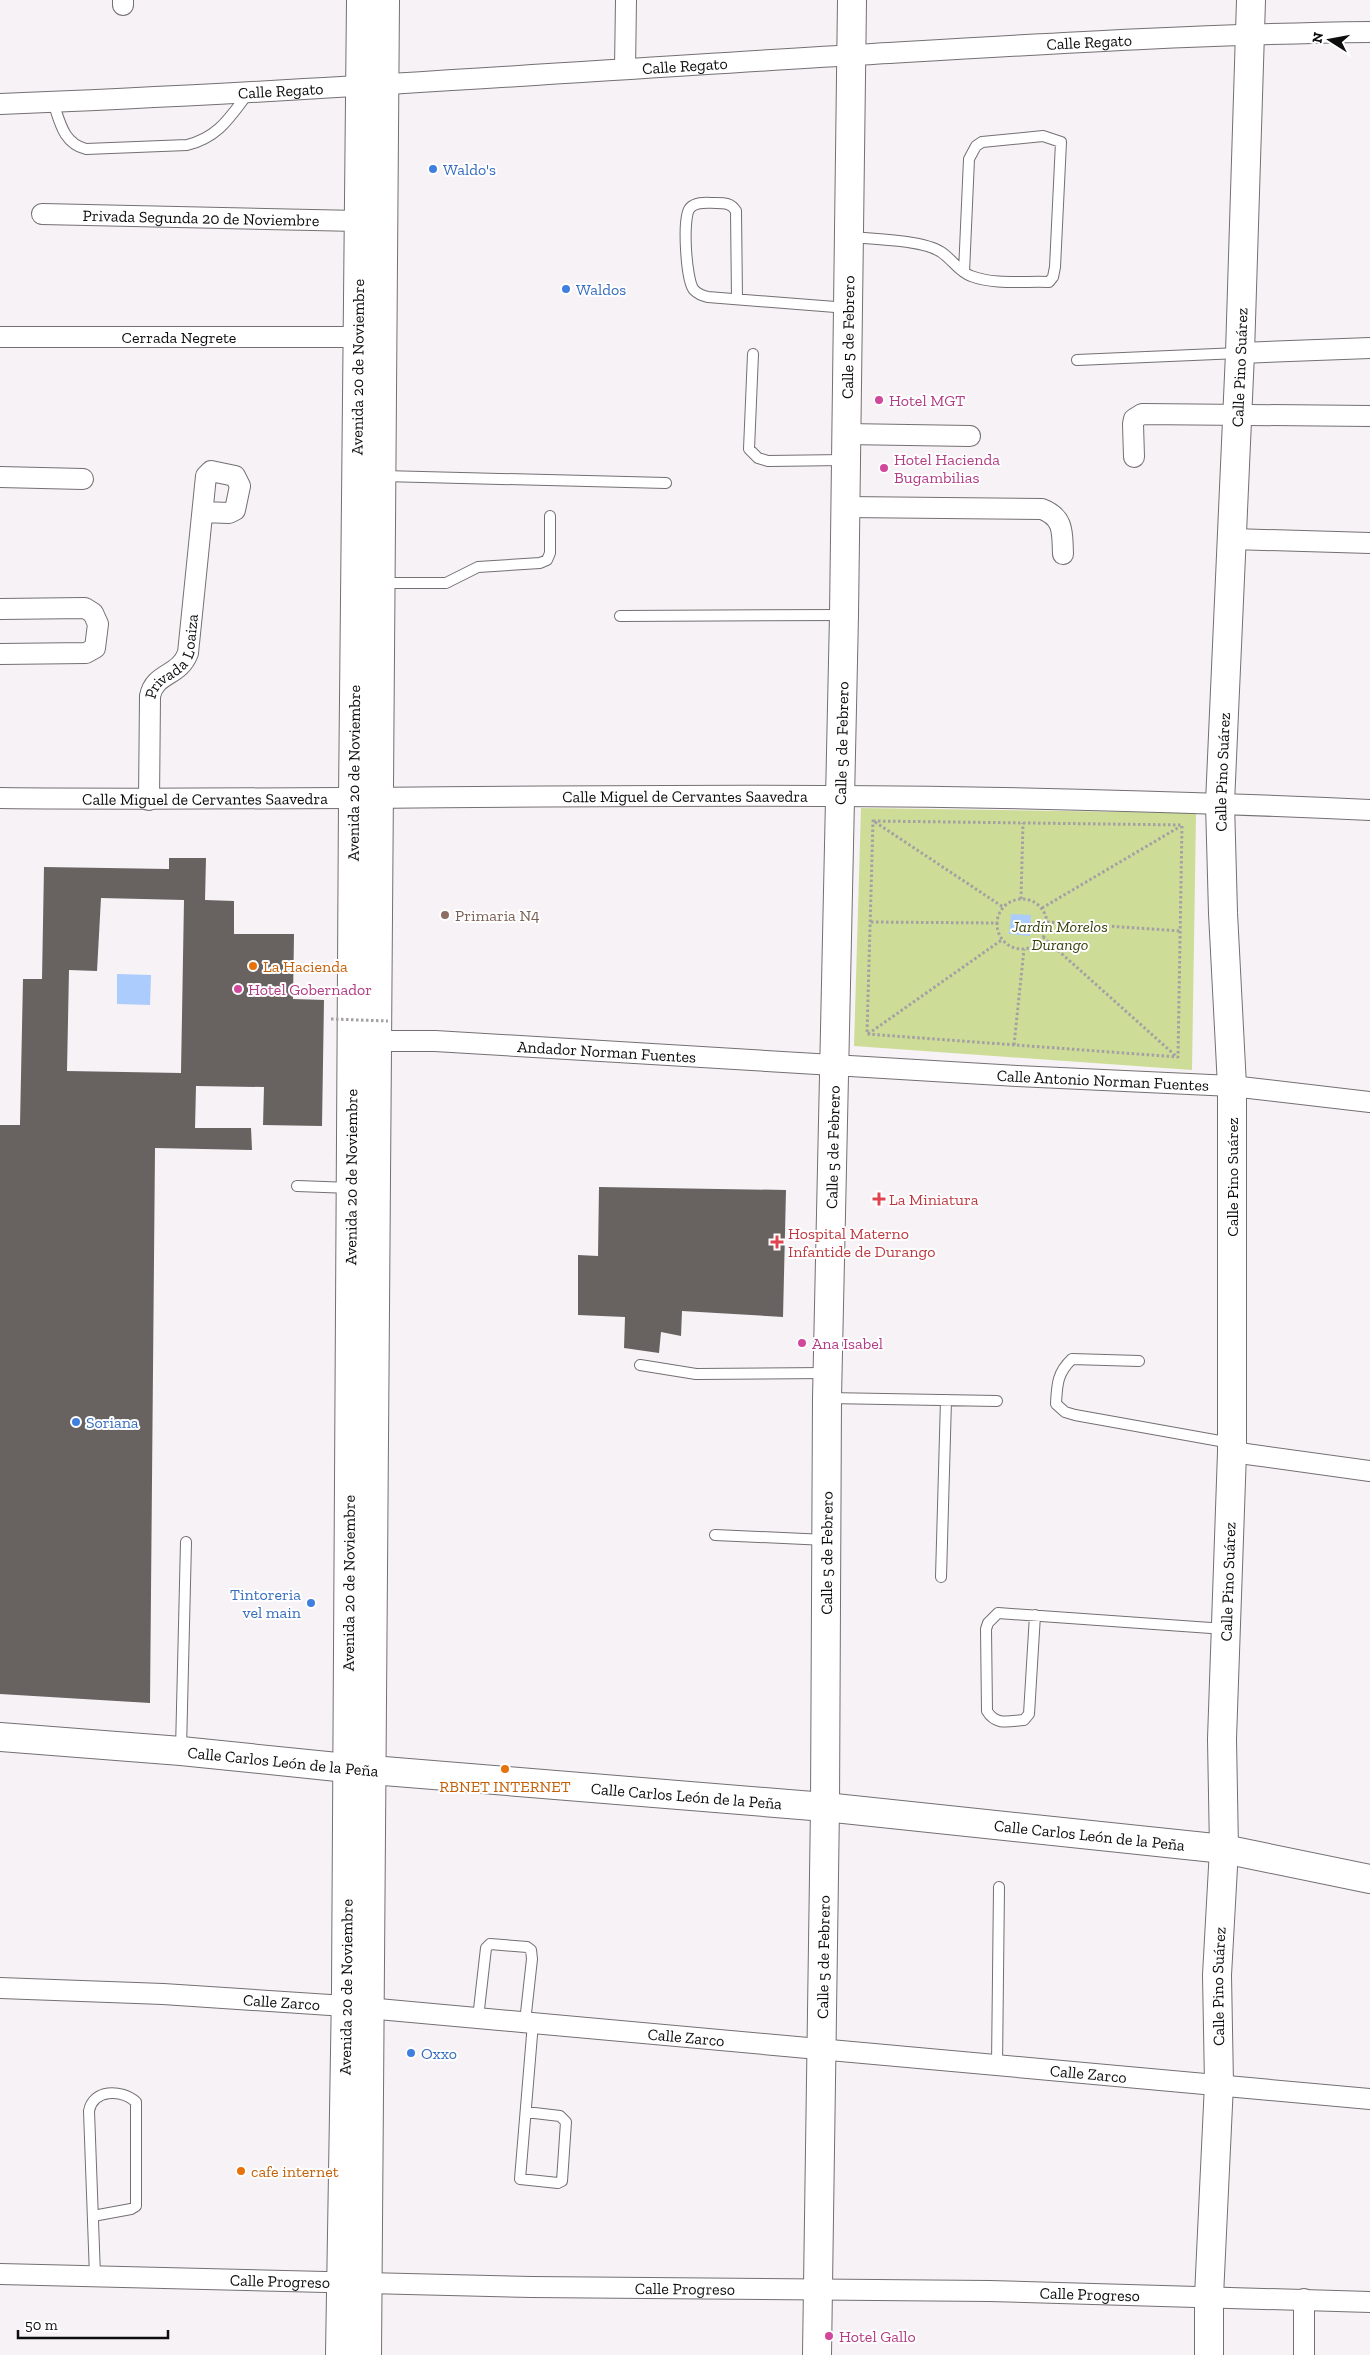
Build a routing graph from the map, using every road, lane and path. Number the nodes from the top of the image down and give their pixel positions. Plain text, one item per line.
1 (361, 0) edge
2 (385, 0) edge
3 (626, 0) edge
4 (852, 0) edge
5 (1250, 0) edge
6 (1370, 32) edge
7 (1249, 34) junction
8 (850, 56) junction
9 (625, 69) junction
10 (372, 86) junction
11 (249, 92) junction
12 (53, 102) junction
13 (0, 104) edge
14 (42, 214) dead end
15 (358, 221) junction
16 (848, 237) junction
17 (964, 272) junction
18 (737, 299) junction
19 (848, 308) junction
20 (0, 337) edge
21 (358, 337) junction
22 (1370, 348) edge
23 (1240, 353) junction
24 (753, 354) dead end
25 (1076, 360) dead end
26 (1237, 415) junction
27 (1370, 416) edge
28 (970, 436) dead end
29 (846, 447) junction
30 (1134, 457) dead end
31 (382, 476) junction
32 (0, 477) edge
33 (83, 479) dead end
34 (666, 483) dead end
35 (846, 507) junction
36 (203, 512) dead end
37 (550, 516) dead end
38 (1232, 539) junction
39 (1370, 542) edge
40 (1063, 554) dead end
41 (382, 583) junction
42 (0, 609) edge
43 (844, 615) junction
44 (620, 616) dead end
45 (0, 654) edge
46 (841, 796) junction
47 (380, 797) junction
48 (0, 798) edge
49 (353, 798) junction
50 (149, 800) junction
51 (1220, 803) junction
52 (1370, 810) edge
53 (873, 821) junction
54 (1024, 823) junction
55 (1182, 825) junction
56 (1021, 899) junction
57 (1003, 907) junction
58 (1042, 908) junction
59 (871, 922) junction
60 (1048, 922) junction
61 (997, 923) junction
62 (1180, 930) junction
63 (1044, 937) junction
64 (1003, 940) junction
65 (1024, 949) junction
66 (331, 1019) dead end
67 (383, 1031) junction
68 (867, 1034) junction
69 (1014, 1045) junction
70 (1178, 1058) junction
71 (835, 1064) junction
72 (1232, 1086) junction
73 (1370, 1102) edge
74 (297, 1186) dead end
75 (351, 1188) junction
76 (1139, 1361) dead end
77 (640, 1365) dead end
78 (828, 1386) junction
79 (946, 1400) junction
80 (997, 1401) dead end
81 (1232, 1447) junction
82 (1370, 1471) edge
83 (715, 1535) dead end
84 (826, 1540) junction
85 (186, 1542) dead end
86 (941, 1577) dead end
87 (1034, 1615) junction
88 (1225, 1629) junction
89 (0, 1737) edge
90 (181, 1751) junction
91 (360, 1769) junction
92 (825, 1807) junction
93 (1224, 1848) junction
94 (1370, 1879) edge
95 (999, 1886) dead end
96 (0, 1988) edge
97 (358, 2007) junction
98 (478, 2018) junction
99 (529, 2023) junction
100 (821, 2050) junction
101 (997, 2065) junction
102 (1218, 2084) junction
103 (1370, 2098) edge
104 (526, 2112) junction
105 (93, 2216) junction
106 (0, 2274) edge
107 (95, 2276) junction
108 (340, 2283) junction
109 (368, 2284) junction
110 (818, 2290) junction
111 (1209, 2296) junction
112 (1304, 2299) junction
113 (1370, 2302) edge
114 (340, 2355) edge
115 (368, 2355) edge
116 (817, 2355) edge
117 (1209, 2355) edge
118 (1304, 2355) edge

1 - 10 street, Avenida 20 de Noviembre
2 - 10 street, Avenida 20 de Noviembre
3 - 9 street
4 - 8 street, Calle 5 de Febrero
5 - 7 street, Calle Pino Suárez
6 - 7 street, Calle Regato
7 - 8 street, Calle Regato
7 - 23 street, Calle Pino Suárez
8 - 9 street, Calle Regato
8 - 16 street, Calle 5 de Febrero
9 - 10 street, Calle Regato
10 - 11 street, Calle Regato
10 - 15 street, Avenida 20 de Noviembre
10 - 31 street, Avenida 20 de Noviembre
11 - 12 street, Calle Regato
11 - 12 lane
12 - 13 street, Calle Regato
14 - 15 street, Privada Segunda 20 de Noviembre
15 - 21 street, Avenida 20 de Noviembre
16 - 17 lane
16 - 19 street, Calle 5 de Febrero
17 - 17 lane
18 - 18 lane
18 - 19 lane
19 - 29 street, Calle 5 de Febrero
20 - 21 street, Cerrada Negrete
21 - 49 street, Avenida 20 de Noviembre
22 - 23 street
23 - 25 lane
23 - 26 street, Calle Pino Suárez
24 - 29 lane
26 - 27 street
26 - 30 street
26 - 38 street, Calle Pino Suárez
28 - 29 street
29 - 35 street, Calle 5 de Febrero
31 - 34 lane
31 - 41 street, Avenida 20 de Noviembre
32 - 33 street
35 - 40 street
35 - 43 street, Calle 5 de Febrero
36 - 50 street, Privada Loaiza
37 - 41 lane
38 - 39 street
38 - 51 street, Calle Pino Suárez
41 - 47 street, Avenida 20 de Noviembre
42 - 45 street
43 - 44 lane
43 - 46 street, Calle 5 de Febrero
46 - 47 street, Calle Miguel de Cervantes Saavedra
46 - 51 street, Calle Miguel de Cervantes Saavedra
46 - 71 street, Calle 5 de Febrero
47 - 49 street, Calle Miguel de Cervantes Saavedra
47 - 67 street, Avenida 20 de Noviembre
48 - 50 street, Calle Miguel de Cervantes Saavedra
49 - 50 street, Calle Miguel de Cervantes Saavedra
49 - 75 street, Avenida 20 de Noviembre
51 - 52 street, Calle Miguel de Cervantes Saavedra
51 - 72 street, Calle Pino Suárez
53 - 54 path
53 - 57 path
53 - 59 path
54 - 55 path
54 - 56 path
55 - 58 path
55 - 62 path
56 - 57 path
56 - 58 path
57 - 61 path
58 - 60 path
59 - 61 path
59 - 68 path
60 - 62 path
60 - 63 path
61 - 64 path
62 - 70 path
63 - 65 path
63 - 70 path
64 - 65 path
64 - 68 path
65 - 69 path
66 - 67 path, bridge
67 - 71 street, Andador Norman Fuentes
67 - 91 street, Avenida 20 de Noviembre
68 - 69 path
69 - 70 path
71 - 72 street, Calle Antonio Norman Fuentes
71 - 78 street, Calle 5 de Febrero
72 - 73 street, Calle Antonio Norman Fuentes
72 - 81 street, Calle Pino Suárez
74 - 75 lane
75 - 91 street, Avenida 20 de Noviembre
76 - 81 lane
77 - 78 lane
78 - 79 lane
78 - 84 street, Calle 5 de Febrero
79 - 80 lane
79 - 86 lane
81 - 82 street
81 - 88 street, Calle Pino Suárez
83 - 84 lane
84 - 92 street, Calle 5 de Febrero
85 - 90 lane
87 - 87 lane
87 - 88 lane
88 - 93 street, Calle Pino Suárez
89 - 90 street, Calle Carlos León de la Peña
90 - 91 street, Calle Carlos León de la Peña
91 - 92 street, Calle Carlos León de la Peña
91 - 97 street, Avenida 20 de Noviembre
92 - 93 street, Calle Carlos León de la Peña
92 - 100 street, Calle 5 de Febrero
93 - 94 street, Calle Carlos León de la Peña
93 - 102 street, Calle Pino Suárez
95 - 101 lane
96 - 97 street, Calle Zarco
97 - 98 street, Calle Zarco
97 - 108 street, Avenida 20 de Noviembre
97 - 109 street, Avenida 20 de Noviembre
98 - 99 street, Calle Zarco
98 - 99 lane
99 - 100 street, Calle Zarco
99 - 104 lane
100 - 101 street, Calle Zarco
100 - 110 street, Calle 5 de Febrero
101 - 102 street, Calle Zarco
102 - 103 street, Calle Zarco
102 - 111 street, Calle Pino Suárez
104 - 104 lane
105 - 105 lane
105 - 107 lane
106 - 107 street, Calle Progreso
107 - 108 street, Calle Progreso
108 - 109 street, Calle Progreso
108 - 114 street, Avenida 20 de Noviembre
109 - 110 street, Calle Progreso
109 - 115 street, Avenida 20 de Noviembre
110 - 111 street, Calle Progreso
110 - 116 street, Calle 5 de Febrero
111 - 112 street, Calle Progreso
111 - 117 street, Calle Pino Suárez
112 - 113 street, Calle Progreso
112 - 118 street

